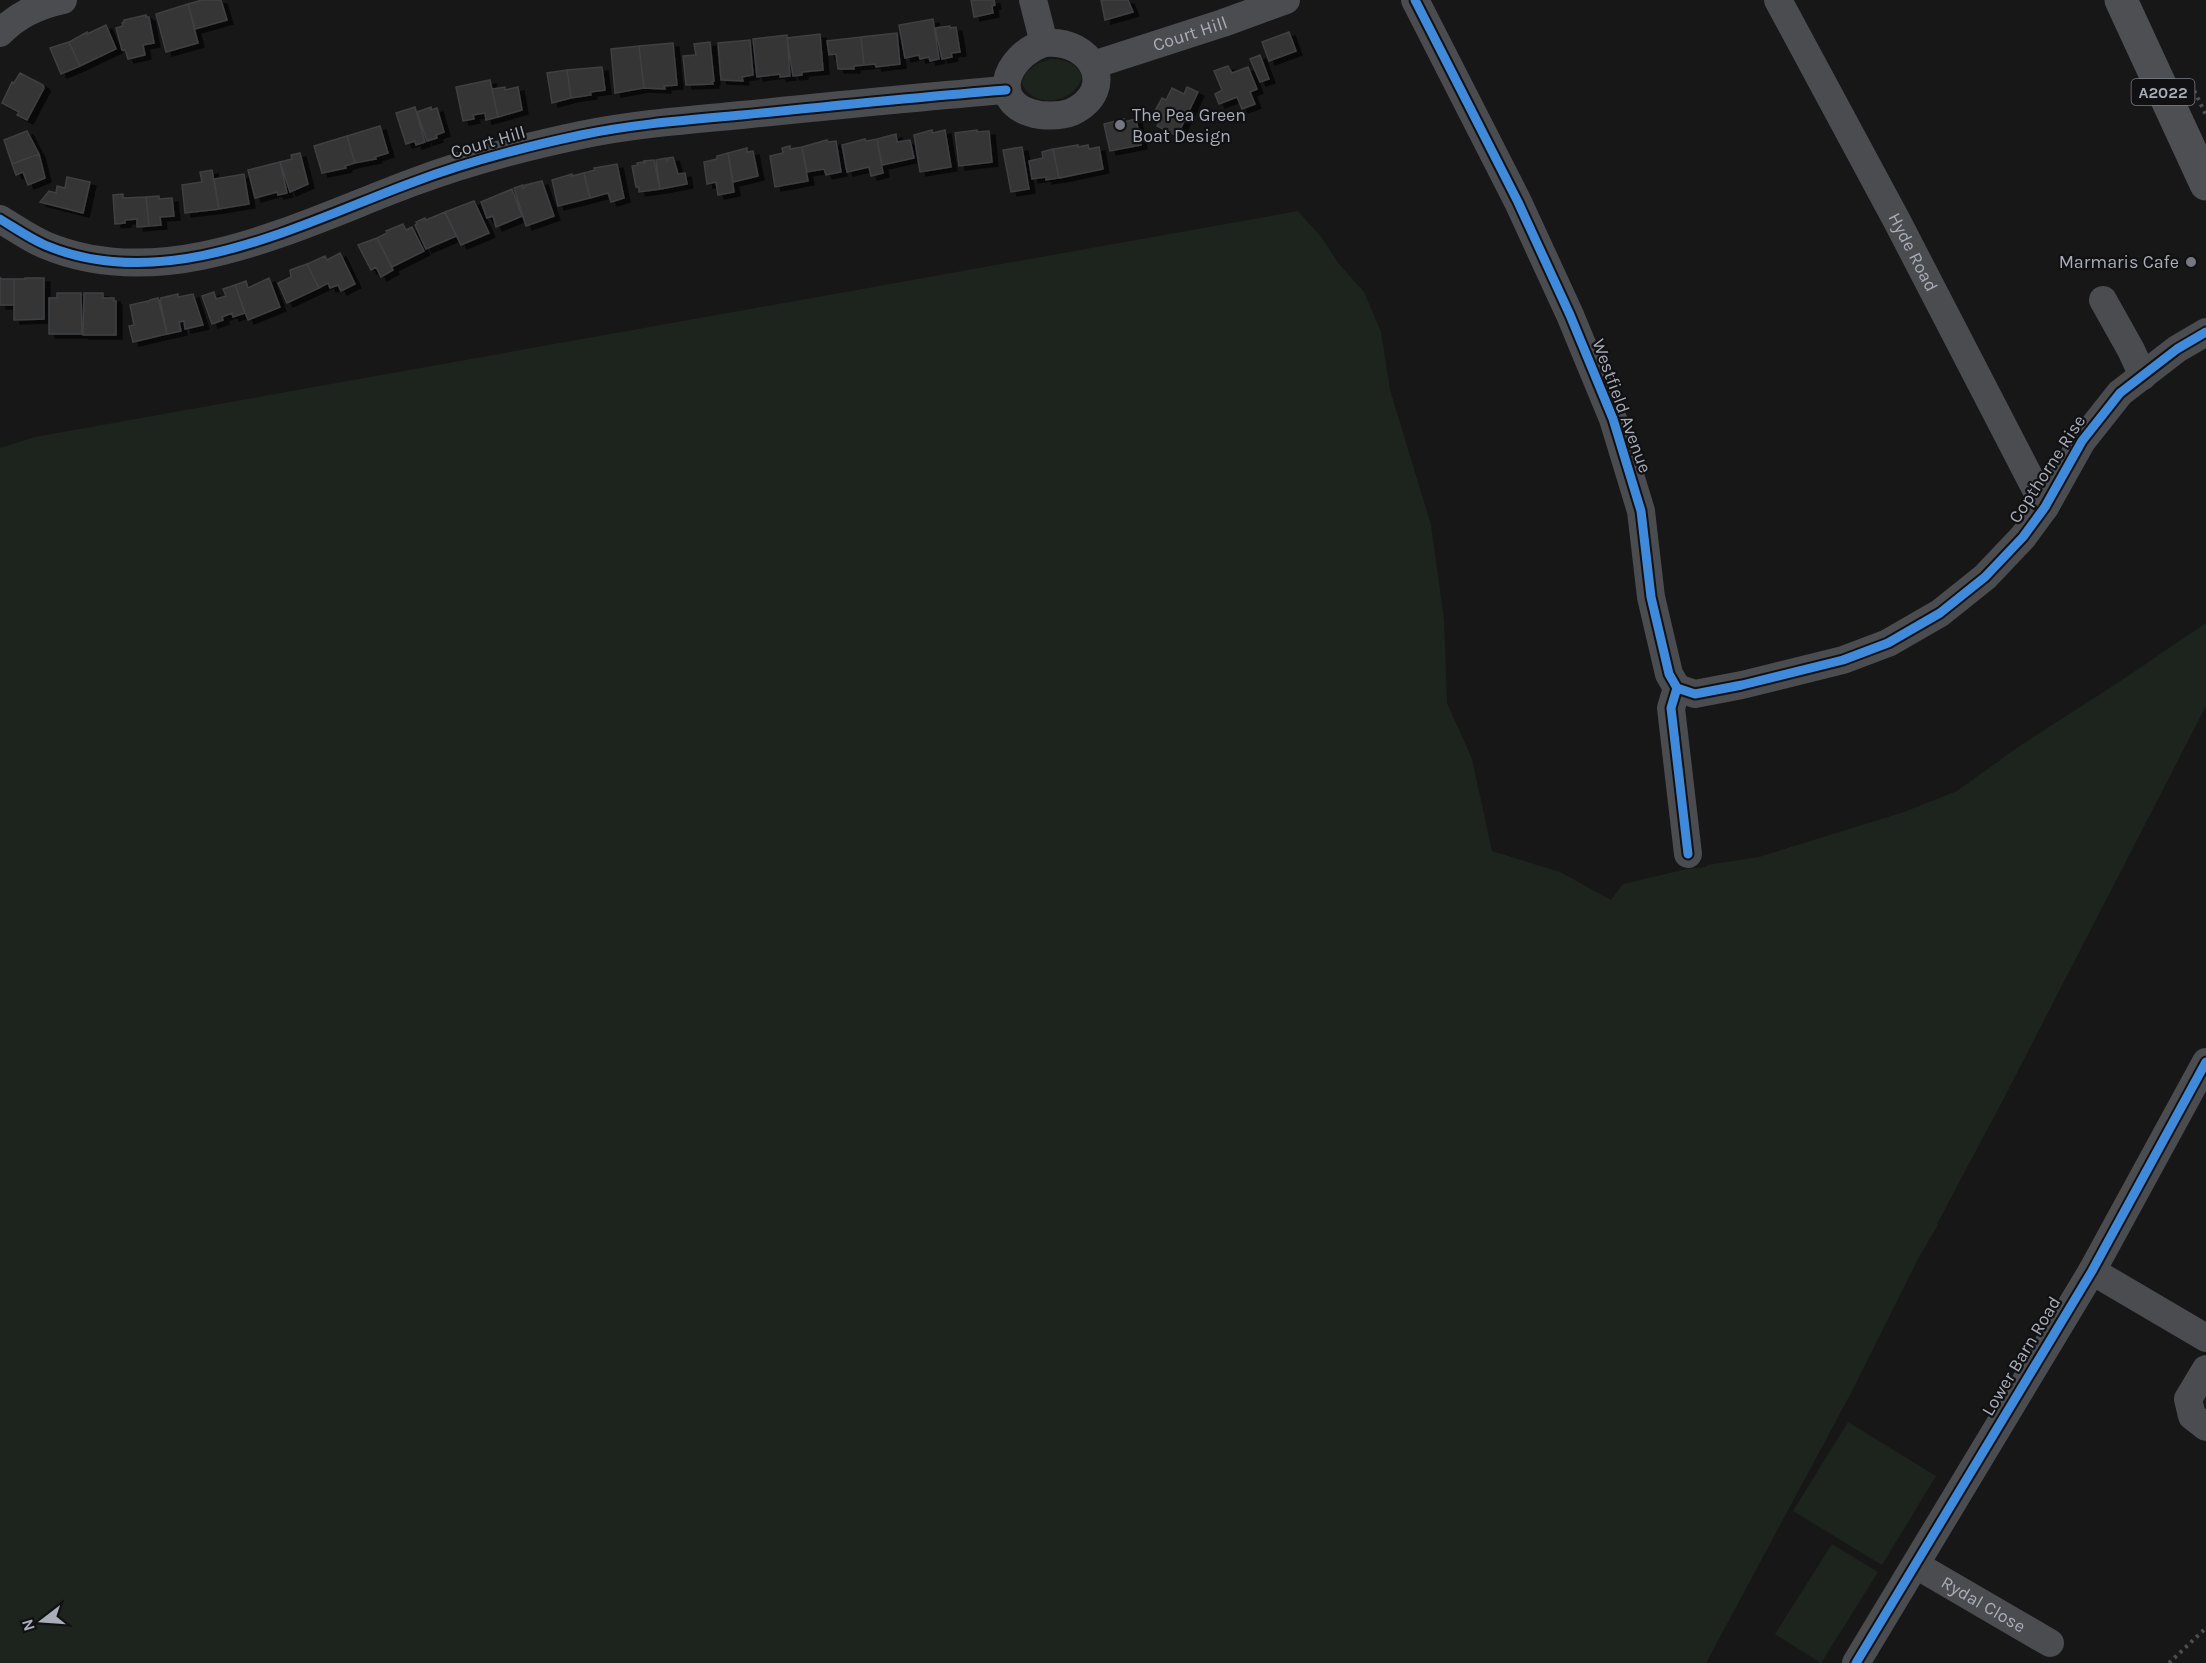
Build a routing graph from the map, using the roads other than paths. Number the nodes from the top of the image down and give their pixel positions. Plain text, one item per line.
1 (63, 0) edge
2 (1033, 0) edge
3 (1286, 0) edge
4 (1415, 0) edge
5 (1778, 0) edge
6 (2121, 0) edge
7 (3, 24) edge
8 (1044, 43) junction
9 (1093, 65) junction
10 (1006, 90) junction
11 (2206, 184) edge
12 (0, 219) edge
13 (2103, 300) dead end
14 (2206, 332) edge
15 (2143, 376) junction
16 (2045, 507) junction
17 (1677, 688) junction
18 (1688, 854) dead end
19 (2206, 1062) edge
20 (2092, 1271) junction
21 (2206, 1338) edge
22 (2206, 1370) edge
23 (2206, 1427) edge
24 (1916, 1565) junction
25 (2050, 1643) dead end
26 (1856, 1663) edge

1 - 7 street
2 - 8 street
3 - 9 street, Court Hill
4 - 17 street, Westfield Avenue
5 - 16 street, Hyde Road
6 - 11 main road, A2022
8 - 9 street
8 - 10 street
9 - 10 street
10 - 12 street, Court Hill
13 - 15 street
14 - 15 street, Copthorne Rise
15 - 16 street, Copthorne Rise
16 - 17 street, Copthorne Rise
17 - 18 street
19 - 20 street, Lower Barn Road
20 - 21 street
20 - 24 street, Lower Barn Road
22 - 23 street
24 - 25 street, Rydal Close
24 - 26 street, Lower Barn Road

